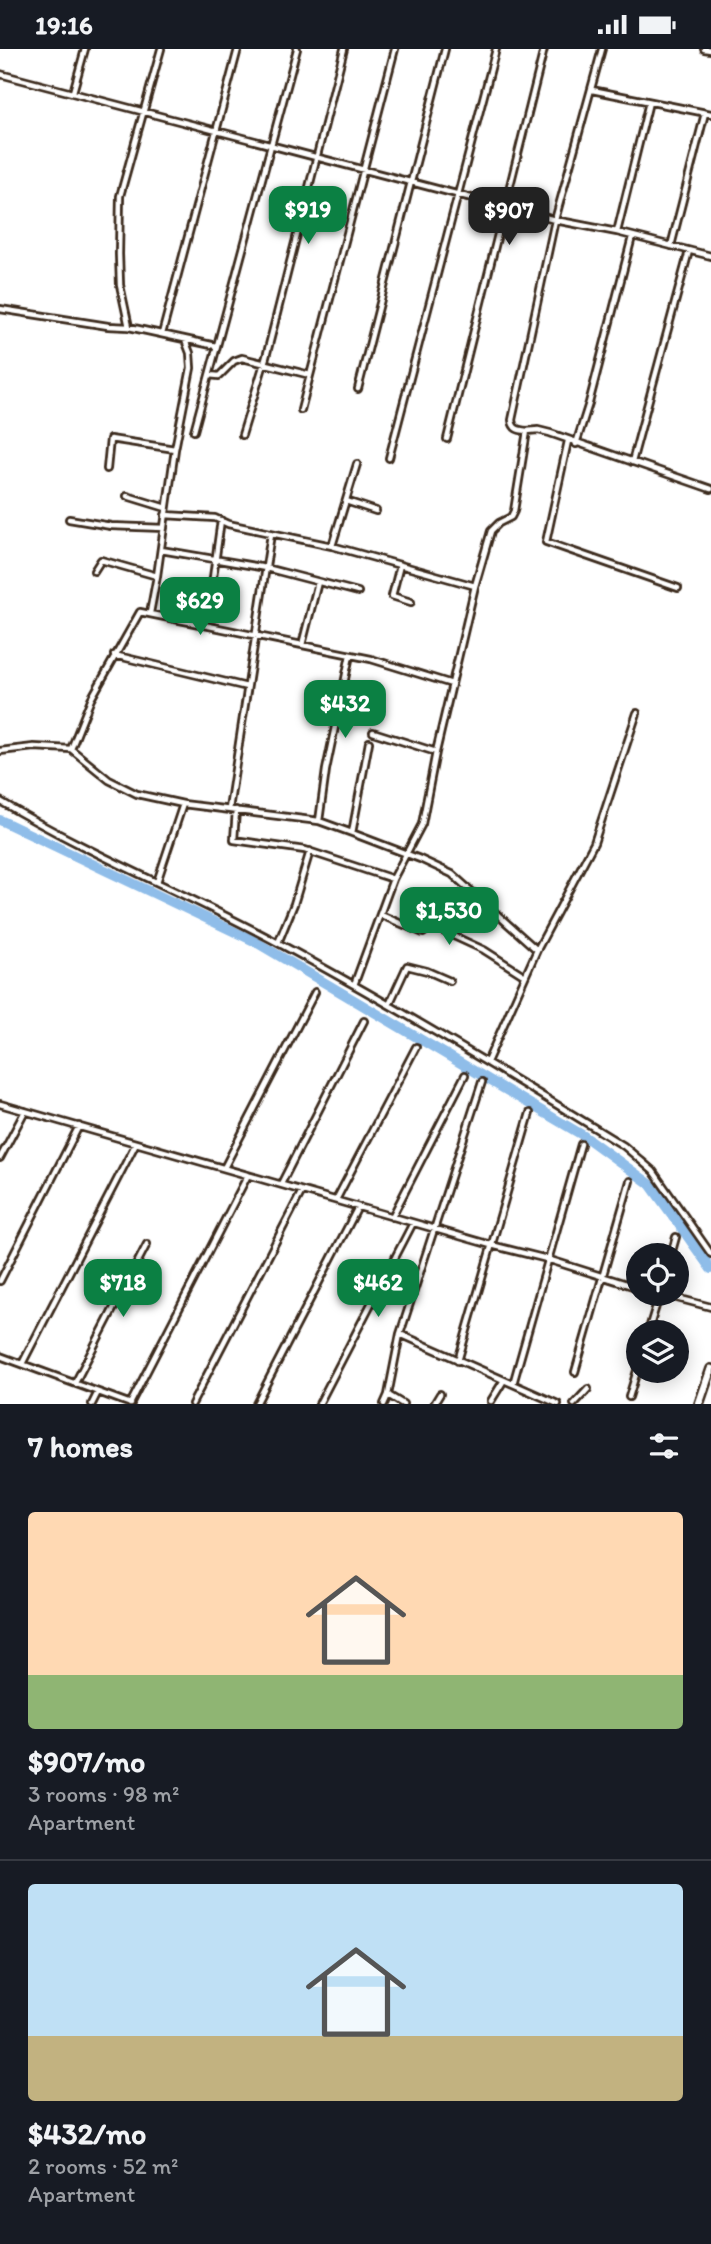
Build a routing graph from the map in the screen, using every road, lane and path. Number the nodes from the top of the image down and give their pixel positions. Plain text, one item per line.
1 (85, 49) edge
2 (161, 49) edge
3 (238, 49) edge
4 (297, 49) edge
5 (344, 49) edge
6 (395, 49) edge
7 (444, 49) edge
8 (496, 49) edge
9 (544, 49) edge
10 (602, 49) edge
11 (704, 49) edge
12 (711, 50) edge
13 (0, 74) edge
14 (592, 90) junction
15 (73, 92) junction
16 (649, 102) junction
17 (143, 112) junction
18 (708, 113) edge
19 (216, 131) junction
20 (271, 145) junction
21 (318, 157) junction
22 (365, 170) junction
23 (412, 182) junction
24 (459, 195) junction
25 (506, 207) junction
26 (555, 220) junction
27 (617, 232) junction
28 (632, 237) junction
29 (671, 246) junction
30 (689, 251) junction
31 (711, 256) edge
32 (0, 309) edge
33 (129, 327) junction
34 (162, 334) junction
35 (185, 340) junction
36 (217, 346) junction
37 (264, 363) junction
38 (209, 375) junction
39 (310, 375) junction
40 (358, 389) dead end
41 (301, 410) dead end
42 (194, 431) dead end
43 (527, 431) junction
44 (242, 435) dead end
45 (447, 439) dead end
46 (568, 441) junction
47 (576, 444) junction
48 (176, 449) junction
49 (389, 459) dead end
50 (632, 462) junction
51 (357, 464) dead end
52 (107, 469) dead end
53 (711, 489) edge
54 (127, 496) dead end
55 (346, 501) junction
56 (376, 510) dead end
57 (166, 511) junction
58 (69, 519) dead end
59 (221, 520) junction
60 (164, 528) junction
61 (271, 534) junction
62 (332, 546) junction
63 (161, 551) junction
64 (216, 559) junction
65 (400, 565) junction
66 (266, 568) junction
67 (94, 571) dead end
68 (157, 576) junction
69 (317, 582) junction
70 (475, 586) junction
71 (678, 588) dead end
72 (358, 592) dead end
73 (210, 599) dead end
74 (411, 603) dead end
75 (150, 613) junction
76 (255, 636) junction
77 (302, 645) junction
78 (114, 655) junction
79 (349, 655) junction
80 (452, 684) junction
81 (247, 687) junction
82 (637, 713) dead end
83 (373, 732) dead end
84 (369, 742) dead end
85 (71, 748) junction
86 (0, 751) edge
87 (436, 752) junction
88 (0, 801) edge
89 (183, 804) junction
90 (232, 810) junction
91 (319, 821) junction
92 (352, 833) junction
93 (310, 851) junction
94 (406, 854) junction
95 (393, 879) junction
96 (157, 883) junction
97 (381, 915) junction
98 (278, 943) junction
99 (537, 950) junction
100 (526, 976) junction
101 (450, 981) dead end
102 (354, 985) junction
103 (316, 992) dead end
104 (389, 1005) junction
105 (364, 1021) dead end
106 (416, 1047) dead end
107 (487, 1062) junction
108 (466, 1075) dead end
109 (482, 1082) dead end
110 (0, 1104) edge
111 (25, 1111) junction
112 (530, 1113) dead end
113 (79, 1126) junction
114 (136, 1143) junction
115 (581, 1144) dead end
116 (0, 1158) edge
117 (224, 1168) junction
118 (248, 1175) junction
119 (630, 1181) dead end
120 (281, 1184) junction
121 (302, 1191) junction
122 (336, 1200) junction
123 (358, 1207) junction
124 (392, 1217) junction
125 (413, 1223) junction
126 (433, 1228) junction
127 (676, 1237) dead end
128 (674, 1243) edge
129 (147, 1244) dead end
130 (491, 1245) junction
131 (711, 1254) edge
132 (547, 1259) junction
133 (603, 1277) junction
134 (0, 1281) edge
135 (626, 1284) edge
136 (689, 1301) edge
137 (711, 1307) edge
138 (400, 1334) junction
139 (0, 1356) edge
140 (458, 1361) junction
141 (22, 1364) junction
142 (711, 1369) edge
143 (575, 1372) dead end
144 (504, 1380) junction
145 (633, 1383) edge
146 (75, 1384) junction
147 (513, 1384) junction
148 (588, 1389) dead end
149 (98, 1392) junction
150 (440, 1394) dead end
151 (388, 1395) junction
152 (629, 1397) dead end
153 (491, 1401) dead end
154 (92, 1404) edge
155 (130, 1404) edge
156 (192, 1404) edge
157 (256, 1404) edge
158 (319, 1404) edge
159 (384, 1404) edge
160 (403, 1404) edge
161 (434, 1404) edge
162 (558, 1404) edge
163 (574, 1404) edge
164 (699, 1404) edge

1 - 15 street
2 - 17 street
3 - 19 street
4 - 20 street
5 - 21 street
6 - 22 street
7 - 23 street
8 - 24 street
9 - 25 street
10 - 14 street
11 - 12 street
13 - 15 street
14 - 16 street
14 - 26 street
15 - 17 street
16 - 18 street
16 - 27 street
17 - 19 street
17 - 33 street
18 - 29 street
19 - 20 street
19 - 34 street
20 - 21 street
20 - 36 street
21 - 22 street
21 - 37 street
22 - 23 street
22 - 39 street
23 - 24 street
23 - 40 street
24 - 25 street
24 - 49 street
25 - 26 street
25 - 45 street
26 - 27 street
26 - 43 street
27 - 28 street
28 - 29 street
28 - 47 street
29 - 30 street
30 - 31 street
30 - 50 street
32 - 33 street
33 - 34 street
34 - 35 street
35 - 36 street
35 - 48 street
36 - 38 street
37 - 38 street
37 - 39 street
37 - 44 street
38 - 42 street
39 - 41 street
43 - 46 street
43 - 70 street
46 - 47 street
46 - 71 street
47 - 50 street
48 - 52 street
48 - 57 street
50 - 53 street
51 - 55 street
54 - 57 street
55 - 56 street
55 - 62 street
57 - 59 street
57 - 60 street
58 - 60 street
59 - 61 street
59 - 64 street
60 - 63 street
61 - 62 street
61 - 66 street
62 - 65 street
63 - 64 street
63 - 68 street
64 - 66 street
64 - 73 street
65 - 70 street
65 - 74 street
66 - 69 street
66 - 76 street
67 - 68 street
68 - 75 street
69 - 72 street
69 - 77 street
70 - 80 street
75 - 76 street
75 - 78 street
76 - 77 street
76 - 81 street
77 - 79 street
78 - 81 street
78 - 85 street
79 - 80 street
79 - 91 street
80 - 87 street
81 - 90 street
82 - 99 street
83 - 87 street
84 - 92 street
85 - 86 street
85 - 89 street
87 - 94 street
88 - 96 street
89 - 90 street
89 - 96 street
90 - 91 street
90 - 93 street
91 - 92 street
92 - 94 street
93 - 95 street
93 - 98 street
94 - 95 street
94 - 99 street
95 - 97 street
96 - 98 street
97 - 100 street
97 - 102 street
98 - 102 street
99 - 100 street
100 - 107 street
101 - 104 street
102 - 104 street
103 - 117 street
104 - 107 street
105 - 120 street
106 - 122 street
107 - 131 street
108 - 124 street
109 - 126 street
110 - 111 street
111 - 113 street
111 - 116 street
112 - 130 street
113 - 114 street
113 - 134 street
114 - 117 street
114 - 141 street
115 - 132 street
117 - 118 street
118 - 120 street
118 - 155 street
119 - 133 street
120 - 121 street
121 - 122 street
121 - 156 street
122 - 123 street
123 - 124 street
123 - 157 street
124 - 125 street
125 - 126 street
125 - 158 street
126 - 130 street
126 - 138 street
127 - 128 street
129 - 146 street
130 - 132 street
130 - 140 street
132 - 133 street
132 - 147 street
133 - 135 street
133 - 143 street
136 - 137 street
138 - 140 street
138 - 151 street
139 - 141 street
140 - 144 street
141 - 146 street
142 - 164 street
144 - 147 street
144 - 153 street
145 - 152 street
146 - 149 street
147 - 162 street
148 - 163 street
149 - 154 street
149 - 155 street
150 - 161 street
151 - 159 street
151 - 160 street

